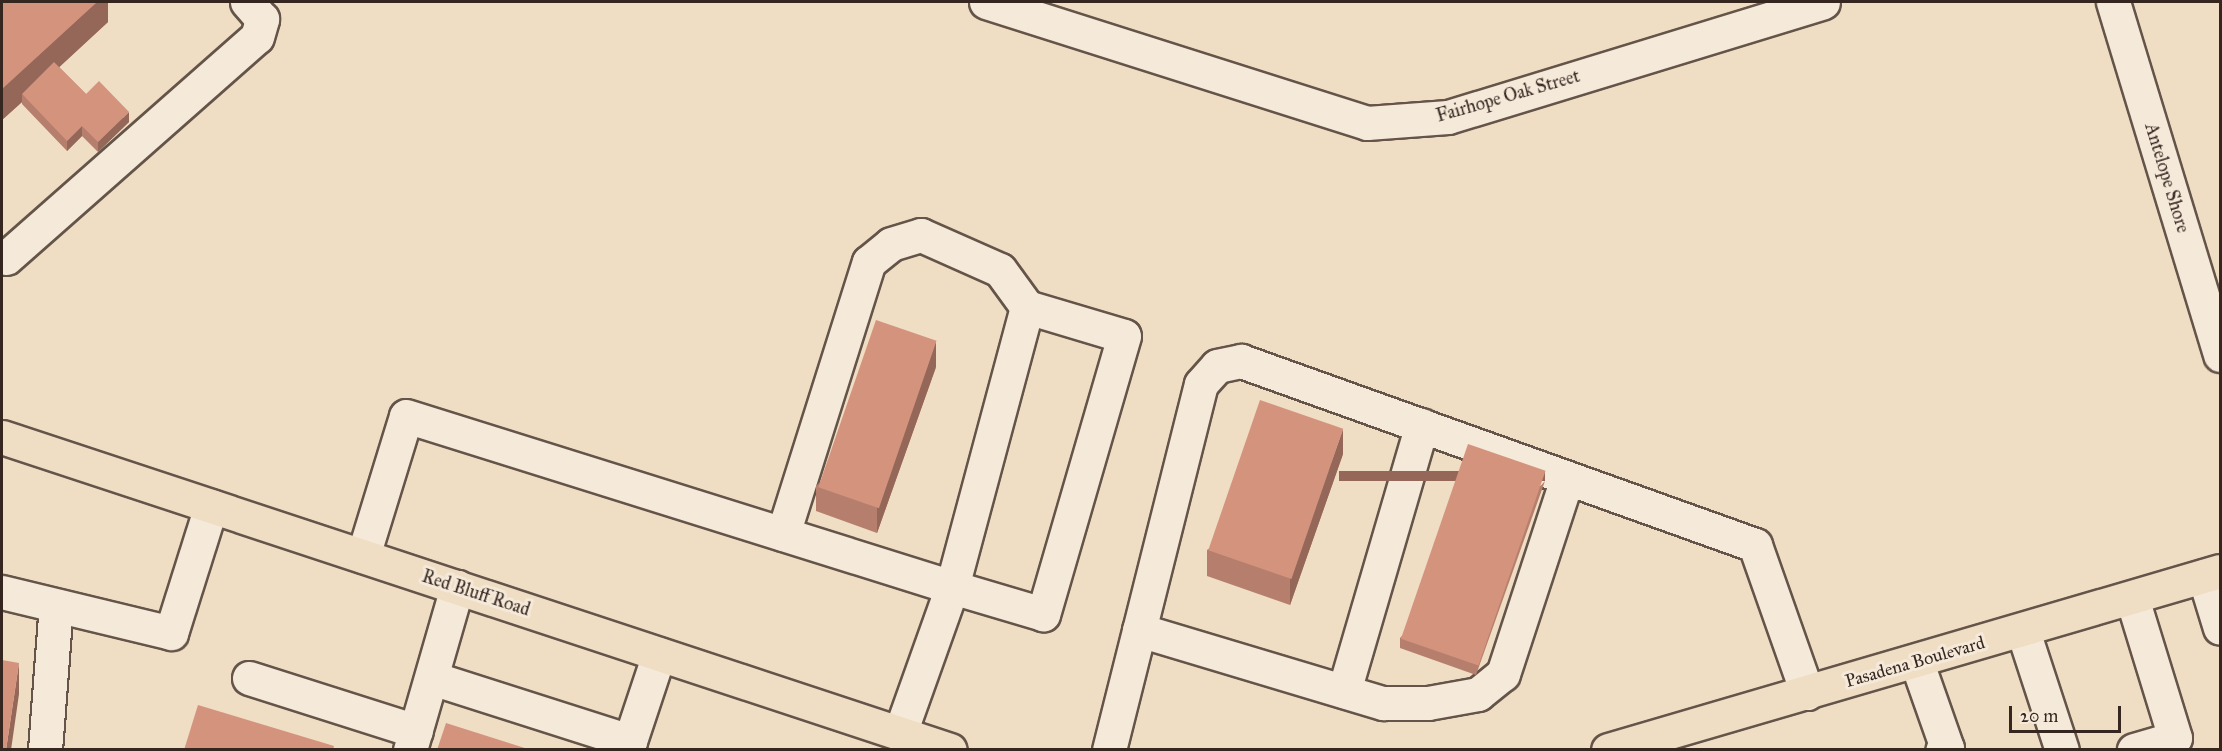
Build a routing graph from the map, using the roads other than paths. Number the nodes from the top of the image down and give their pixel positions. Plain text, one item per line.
1 (248, 2) edge
2 (986, 2) edge
3 (1823, 2) edge
4 (2113, 2) edge
5 (3, 259) edge
6 (1027, 307) junction
7 (2220, 355) edge
8 (1422, 425) junction
9 (2, 437) edge
10 (1567, 478) junction
11 (211, 506) junction
12 (783, 534) junction
13 (363, 556) junction
14 (2212, 573) edge
15 (458, 587) junction
16 (952, 587) junction
17 (2, 592) edge
18 (2132, 598) junction
19 (56, 605) junction
20 (2220, 628) edge
21 (1139, 630) junction
22 (2022, 631) junction
23 (659, 654) junction
24 (1917, 663) junction
25 (249, 678) dead end
26 (432, 678) junction
27 (1344, 691) junction
28 (1807, 693) junction
29 (900, 733) junction
30 (413, 740) edge
31 (2181, 744) edge
32 (629, 746) edge
33 (45, 750) edge
34 (950, 750) edge
35 (1109, 750) edge
36 (1608, 750) edge
37 (1942, 750) edge
38 (2062, 750) edge
39 (2134, 750) edge

1 - 5 street
2 - 3 street, Fairhope Oak Street
4 - 7 street, Antelope Shore
6 - 12 street
6 - 16 street
6 - 16 street
8 - 10 street
8 - 21 street
8 - 27 street
9 - 11 main road, Red Bluff Road
10 - 27 street
10 - 28 street
11 - 13 main road, Red Bluff Road
11 - 19 street
12 - 13 street
12 - 16 street
13 - 15 main road, Red Bluff Road
14 - 18 main road, Pasadena Boulevard
14 - 20 street
15 - 23 main road, Red Bluff Road
15 - 26 street
16 - 29 street
17 - 19 street
18 - 22 main road, Pasadena Boulevard
18 - 31 street
19 - 33 street
21 - 27 street
21 - 35 street
22 - 24 main road, Pasadena Boulevard
22 - 38 street
23 - 29 main road, Red Bluff Road
23 - 32 street
24 - 28 main road, Pasadena Boulevard
24 - 37 street
25 - 30 street
26 - 30 street
26 - 32 street
28 - 36 main road, Pasadena Boulevard
29 - 34 main road, Red Bluff Road
31 - 39 street

